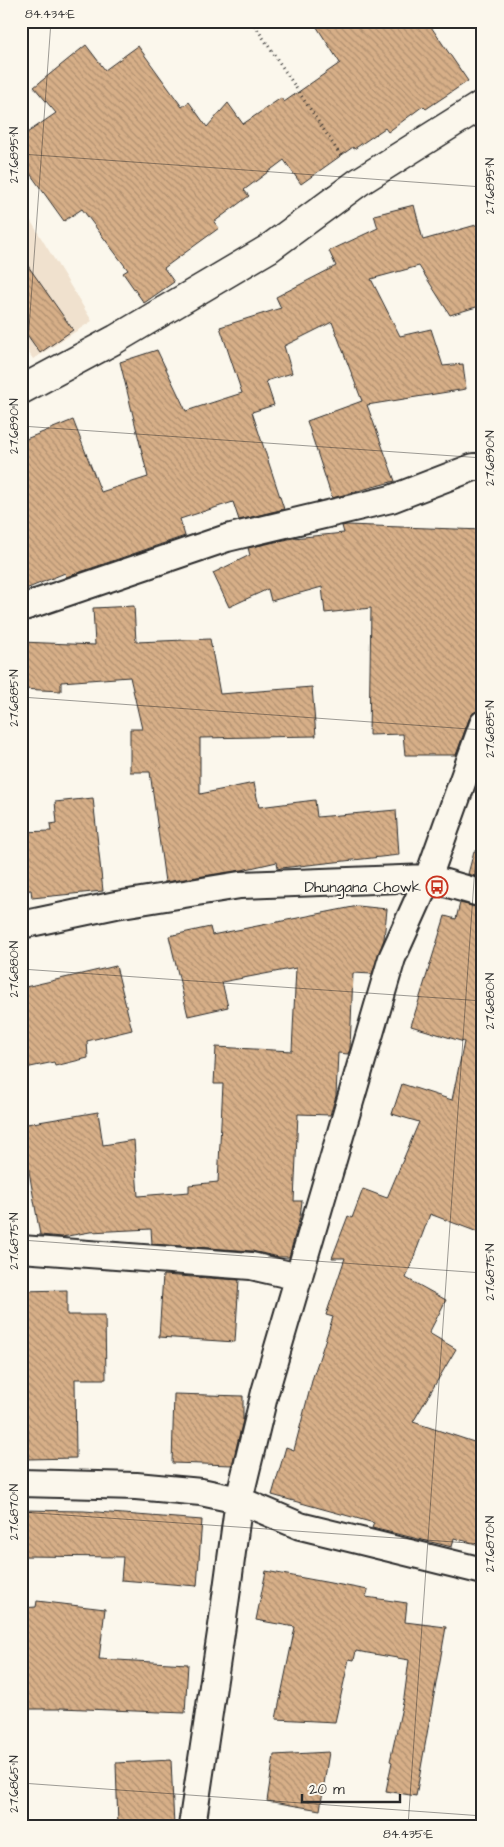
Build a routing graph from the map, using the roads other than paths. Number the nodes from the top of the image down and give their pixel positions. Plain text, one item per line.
1 (483, 104) edge
2 (21, 390) edge
3 (483, 467) edge
4 (21, 608) edge
5 (483, 724) edge
6 (428, 878) junction
7 (483, 894) edge
8 (21, 924) edge
9 (21, 1248) edge
10 (299, 1277) junction
11 (21, 1483) edge
12 (239, 1500) junction
13 (483, 1571) edge
14 (192, 1826) edge

1 - 2 street
3 - 4 street
5 - 6 street
6 - 7 street
6 - 8 street
6 - 10 street
9 - 10 street
10 - 12 street
11 - 12 street
12 - 13 street
12 - 14 street

